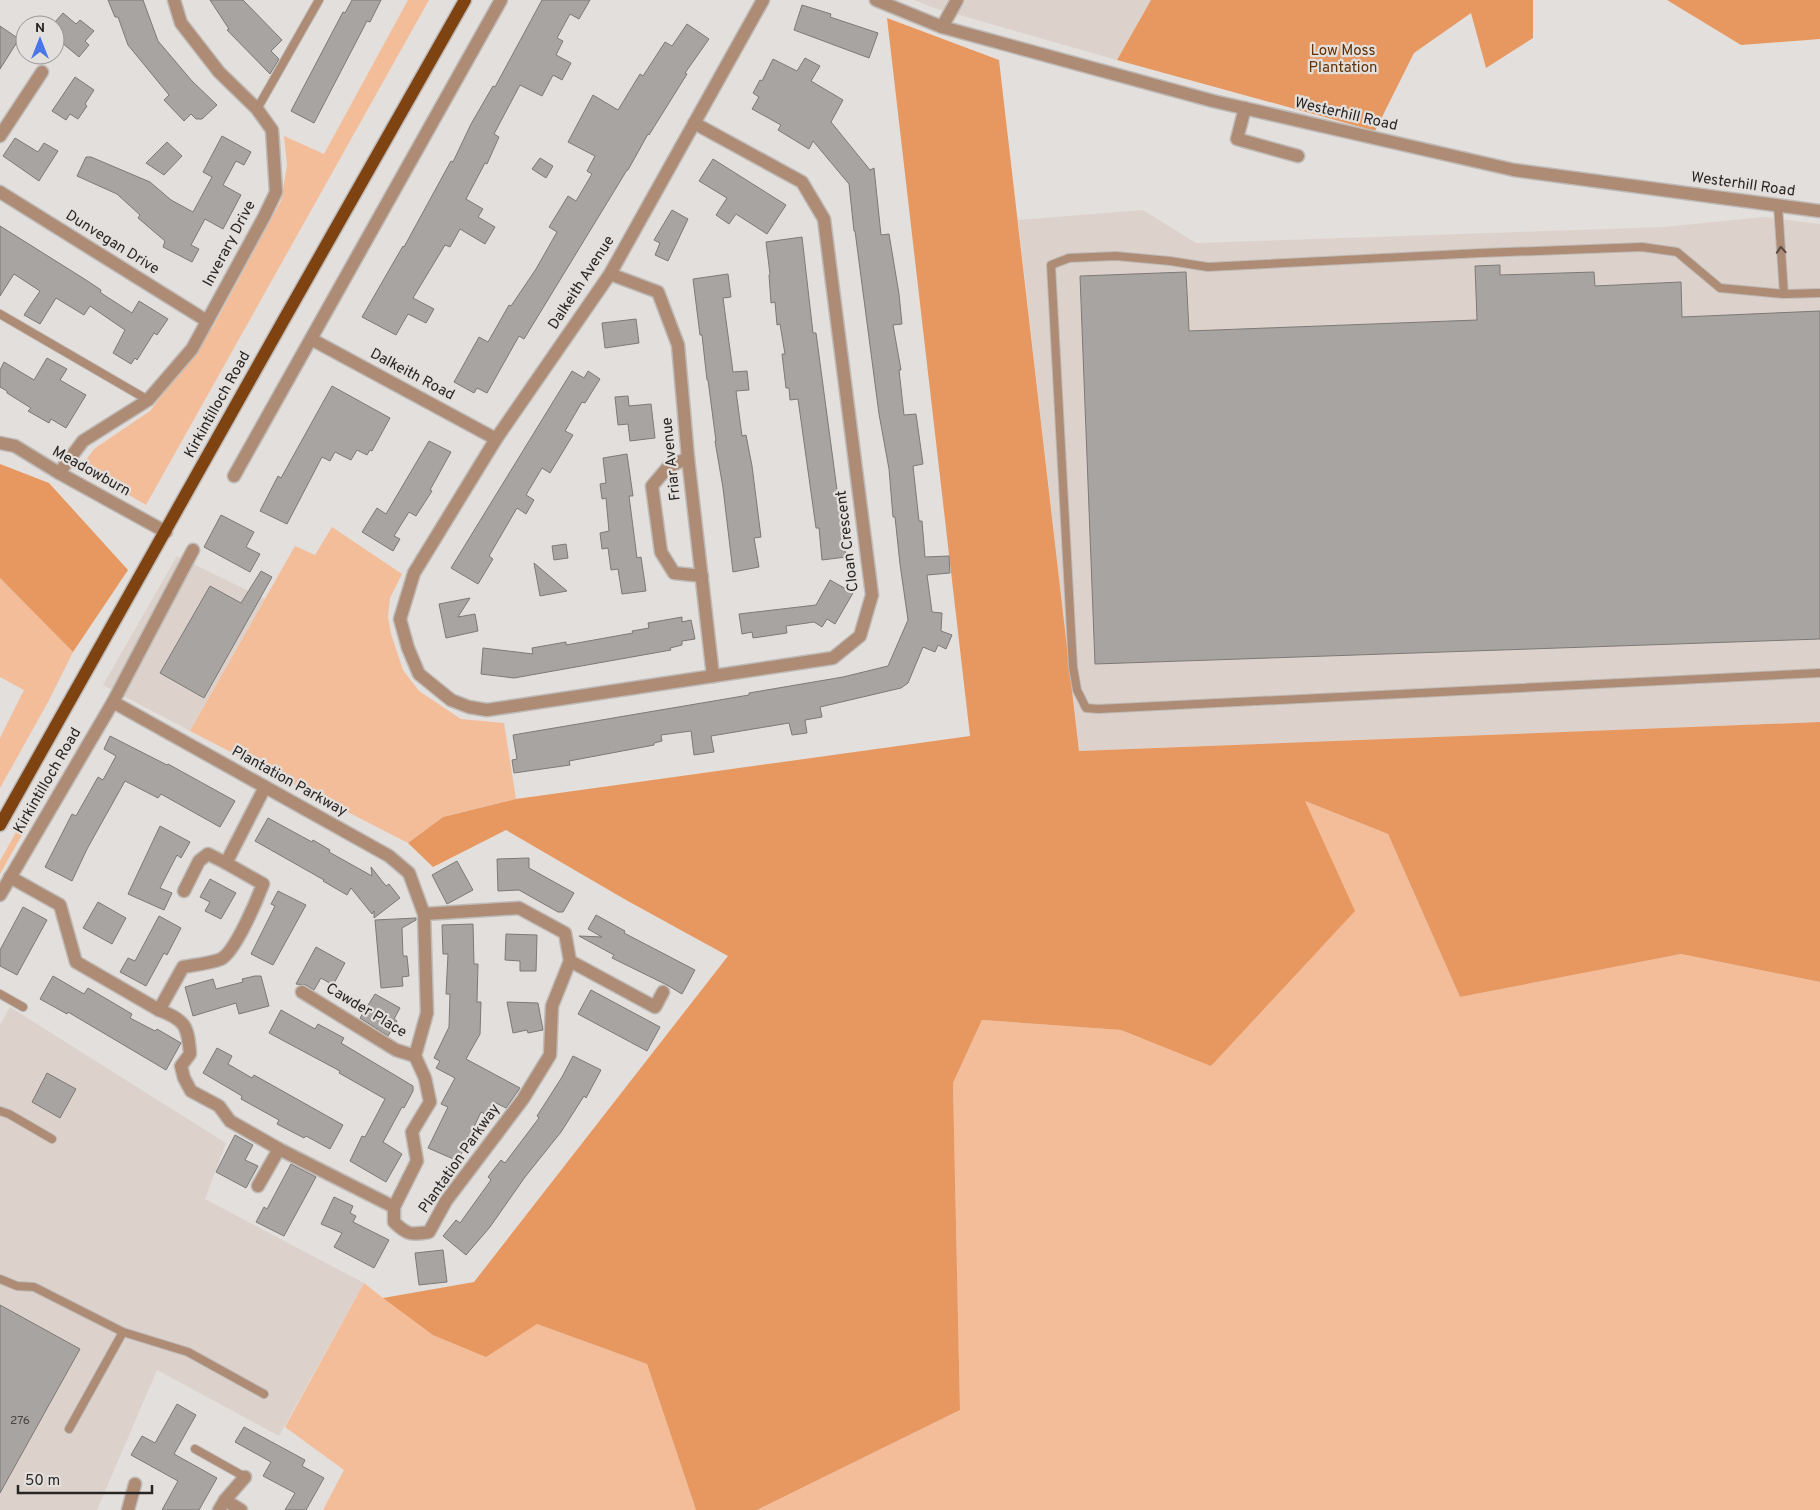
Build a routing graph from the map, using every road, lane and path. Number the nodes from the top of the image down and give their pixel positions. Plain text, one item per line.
1 (174, 0) edge
2 (319, 0) edge
3 (465, 0) edge
4 (501, 0) edge
5 (762, 0) edge
6 (876, 0) edge
7 (957, 0) edge
8 (942, 27) junction
9 (42, 72) dead end
10 (1244, 108) junction
11 (257, 109) junction
12 (694, 123) junction
13 (0, 136) edge
14 (1298, 156) dead end
15 (0, 192) edge
16 (1778, 206) junction
17 (1820, 211) edge
18 (610, 274) junction
19 (1820, 293) edge
20 (1784, 294) junction
21 (0, 314) edge
22 (208, 321) junction
23 (312, 339) junction
24 (148, 400) junction
25 (496, 439) junction
26 (0, 443) edge
27 (688, 458) junction
28 (59, 473) junction
29 (234, 476) dead end
30 (166, 532) junction
31 (193, 550) dead end
32 (414, 573) joint
33 (702, 576) junction
34 (1820, 674) edge
35 (713, 676) junction
36 (113, 702) junction
37 (265, 787) junction
38 (0, 825) edge
39 (226, 863) junction
40 (10, 878) junction
41 (184, 891) dead end
42 (0, 895) edge
43 (424, 914) junction
44 (570, 961) junction
45 (302, 992) dead end
46 (663, 992) dead end
47 (0, 994) edge
48 (23, 1007) dead end
49 (159, 1010) junction
50 (415, 1056) junction
51 (0, 1111) edge
52 (52, 1139) dead end
53 (279, 1148) junction
54 (258, 1186) dead end
55 (394, 1207) junction
56 (0, 1280) edge
57 (124, 1332) junction
58 (264, 1394) dead end
59 (69, 1429) dead end
60 (195, 1449) dead end
61 (245, 1477) joint
62 (135, 1484) dead end
63 (222, 1505) edge
64 (128, 1510) edge
65 (241, 1510) edge

1 - 11 street, Inverary Drive
2 - 11 lane
3 - 30 main road, Kirkintilloch Road
4 - 23 street
5 - 12 street, Dalkeith Avenue
6 - 8 street, Westerhill Road
7 - 8 street
8 - 10 street, Westerhill Road
9 - 13 street
10 - 14 street
10 - 16 street, Westerhill Road
11 - 22 street, Inverary Drive
12 - 18 street, Dalkeith Avenue
12 - 35 street, Cloan Crescent
15 - 22 street, Dunvegan Drive
16 - 17 street, Westerhill Road
20 -> 16 lane
18 - 25 street, Dalkeith Avenue
18 - 27 street, Friar Avenue
19 - 20 lane
20 - 34 lane
21 - 24 lane
22 - 24 street, Inverary Drive
23 - 25 street, Dalkeith Road
23 - 29 street
24 - 28 street, Inverary Drive
25 - 32 street, Dalkeith Avenue
26 - 28 street, Meadowburn
27 - 33 street, Friar Avenue
27 - 33 street
28 - 30 street, Meadowburn
30 - 38 main road, Kirkintilloch Road
31 - 36 street, Kirkintilloch Road
32 - 35 street, Cloan Crescent
33 - 35 street, Friar Avenue
36 - 37 street, Plantation Parkway
36 - 40 street, Kirkintilloch Road
37 - 39 street
37 - 43 street, Plantation Parkway
39 - 41 street
39 - 49 street
40 - 42 street, Kirkintilloch Road
40 - 49 street
43 - 44 street
43 - 50 street, Plantation Parkway
44 - 46 street
44 - 55 street, Plantation Parkway
45 - 50 street, Cawder Place
47 - 48 lane
49 - 53 street
50 - 55 street, Plantation Parkway
51 - 52 lane
53 - 54 street
53 - 55 street
56 - 57 lane
57 - 58 lane
57 - 59 lane
60 - 61 lane
61 - 63 street
62 - 64 street
63 - 65 street

